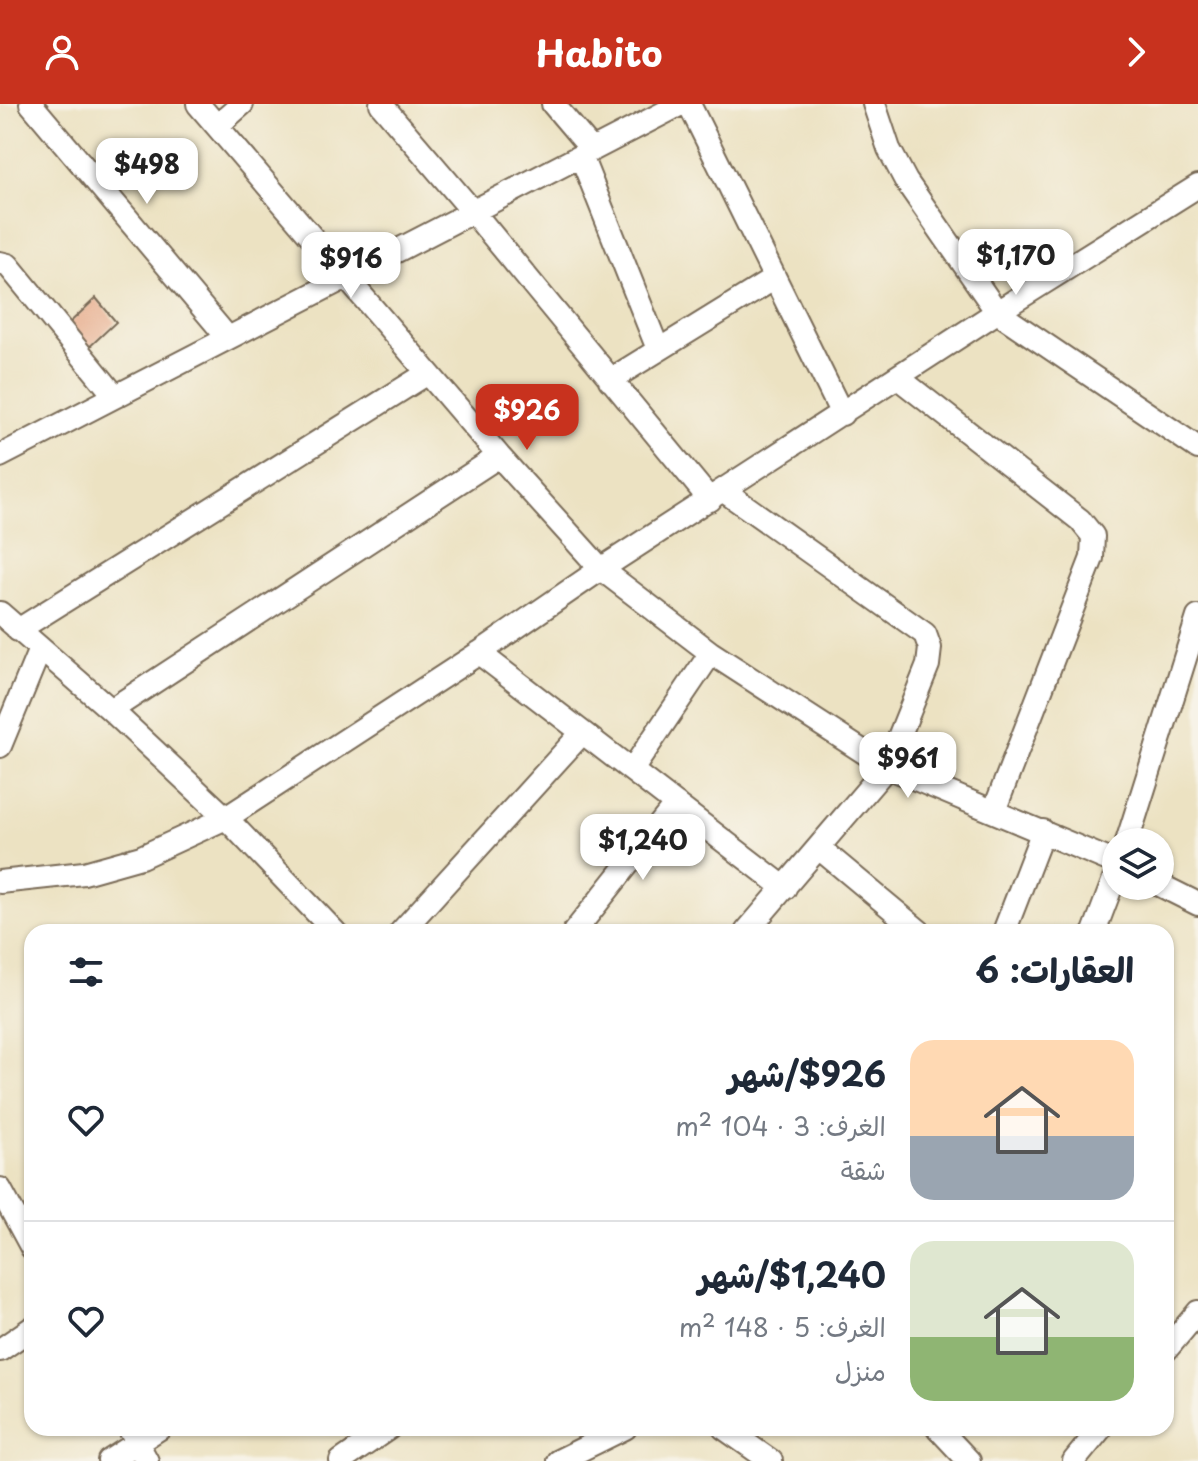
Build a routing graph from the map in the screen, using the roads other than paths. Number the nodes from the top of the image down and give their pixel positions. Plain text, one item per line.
1 (31, 104) edge
2 (198, 104) edge
3 (242, 104) edge
4 (381, 104) edge
5 (553, 104) edge
6 (681, 104) edge
7 (689, 104) edge
8 (874, 104) edge
9 (217, 126) junction
10 (586, 153) junction
11 (1198, 186) edge
12 (474, 213) junction
13 (0, 263) edge
14 (346, 277) junction
15 (775, 278) junction
16 (997, 312) junction
17 (228, 338) junction
18 (658, 349) junction
19 (428, 373) junction
20 (897, 377) junction
21 (610, 380) junction
22 (115, 396) junction
23 (842, 414) junction
24 (1198, 448) edge
25 (1, 453) edge
26 (499, 456) junction
27 (717, 496) junction
28 (601, 569) junction
29 (0, 613) edge
30 (1198, 617) edge
31 (18, 630) junction
32 (40, 649) junction
33 (479, 653) junction
34 (711, 653) junction
35 (111, 710) junction
36 (582, 733) junction
37 (0, 746) edge
38 (887, 767) junction
39 (632, 770) junction
40 (676, 804) junction
41 (994, 811) junction
42 (226, 818) junction
43 (1131, 828) edge
44 (1043, 831) junction
45 (819, 848) junction
46 (1102, 857) edge
47 (0, 882) edge
48 (785, 888) junction
49 (1174, 892) edge
50 (1106, 900) edge
51 (1198, 904) edge
52 (327, 924) edge
53 (408, 924) edge
54 (580, 924) edge
55 (753, 924) edge
56 (910, 924) edge
57 (1007, 924) edge
58 (1097, 924) edge
59 (1, 1193) edge
60 (24, 1234) edge
61 (1198, 1312) edge
62 (24, 1334) edge
63 (1174, 1340) edge
64 (0, 1350) edge
65 (377, 1436) edge
66 (609, 1436) edge
67 (735, 1436) edge
68 (1094, 1436) edge
69 (138, 1444) edge
70 (948, 1444) edge
71 (109, 1461) edge
72 (341, 1461) edge
73 (558, 1461) edge
74 (771, 1461) edge
75 (969, 1461) edge
76 (1074, 1461) edge

1 - 17 street
2 - 9 street
3 - 9 street
4 - 12 street
5 - 10 street
6 - 10 street
7 - 15 street
8 - 16 street
9 - 14 street
10 - 12 street
10 - 18 street
11 - 16 street
12 - 14 street
12 - 21 street
13 - 22 street
14 - 17 street
14 - 19 street
15 - 18 street
15 - 23 street
16 - 20 street
16 - 24 street
17 - 22 street
18 - 21 street
19 - 26 street
19 - 31 street
20 - 23 street
20 - 41 street
21 - 27 street
22 - 25 street
23 - 27 street
26 - 28 street
26 - 35 street
27 - 28 street
27 - 38 street
28 - 33 street
28 - 34 street
29 - 31 street
30 - 43 street
31 - 32 street
32 - 35 street
32 - 37 street
33 - 36 street
33 - 42 street
34 - 38 street
34 - 39 street
35 - 42 street
36 - 39 street
36 - 53 street
38 - 41 street
38 - 45 street
39 - 40 street
40 - 48 street
40 - 54 street
41 - 44 street
42 - 47 street
42 - 52 street
44 - 46 street
44 - 57 street
45 - 48 street
45 - 56 street
48 - 55 street
49 - 51 street
50 - 58 street
59 - 60 street
61 - 63 street
62 - 64 street
65 - 72 street
66 - 73 street
67 - 74 street
68 - 76 street
69 - 71 street
70 - 75 street

